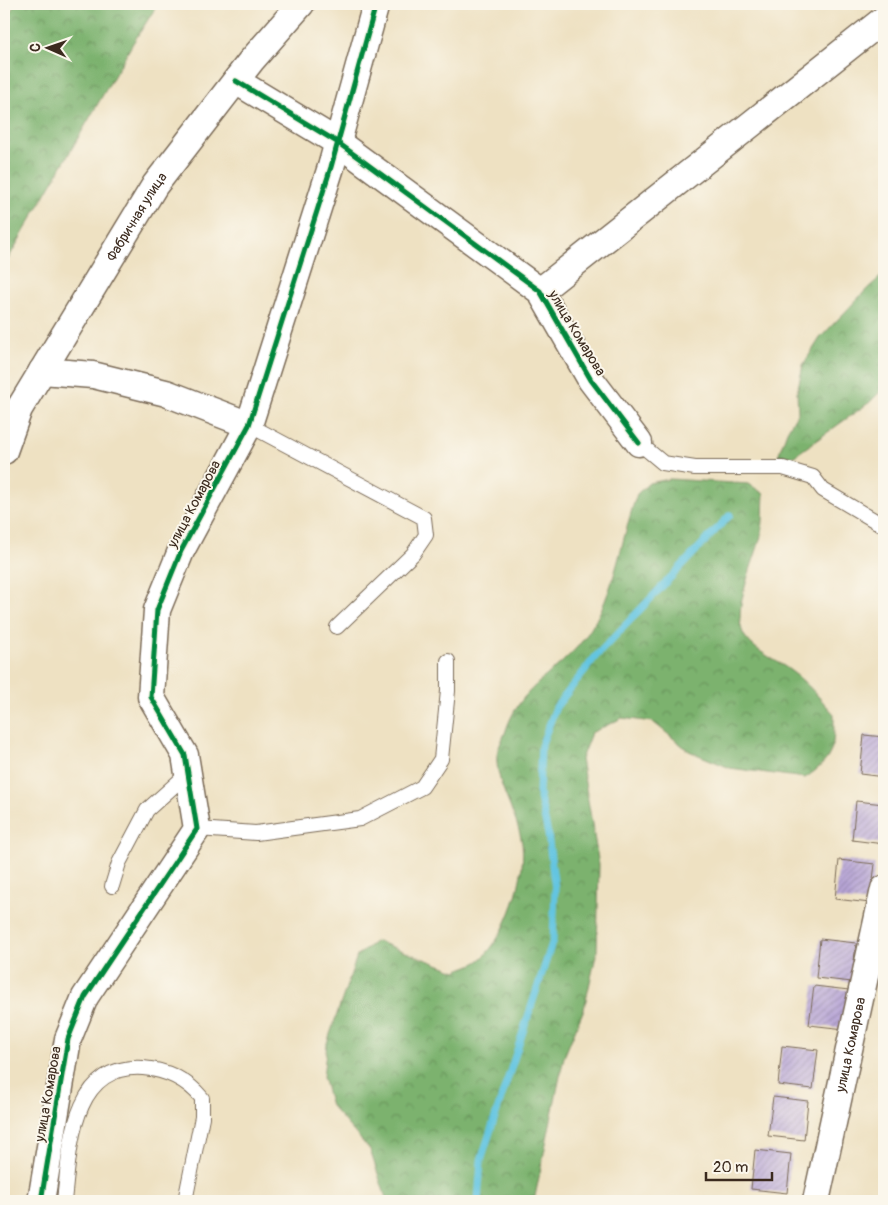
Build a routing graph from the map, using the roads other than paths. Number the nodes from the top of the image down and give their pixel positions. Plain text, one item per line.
1 (301, 4) edge
2 (376, 4) edge
3 (884, 19) edge
4 (236, 81) junction
5 (337, 142) junction
6 (540, 291) junction
7 (42, 371) junction
8 (249, 425) junction
9 (639, 442) joint
10 (4, 451) edge
11 (884, 526) edge
12 (337, 627) dead end
13 (448, 661) dead end
14 (186, 775) junction
15 (197, 829) junction
16 (112, 886) dead end
17 (884, 889) edge
18 (41, 1201) edge
19 (64, 1201) edge
20 (185, 1201) edge
21 (816, 1201) edge

1 - 4 street, Фабричная улица
2 - 5 street, улица Комарова
3 - 6 street, улица Комарова
4 - 5 street
4 - 7 street, Фабричная улица
5 - 6 street, улица Комарова
5 - 8 street, улица Комарова
6 - 9 street, улица Комарова
7 - 8 street
7 - 10 street, Фабричная улица
8 - 12 lane
8 - 14 street, улица Комарова
9 - 11 lane
13 - 15 lane
14 - 15 street, улица Комарова
14 - 16 lane
15 - 18 street, улица Комарова
17 - 21 street, улица Комарова
19 - 20 lane

